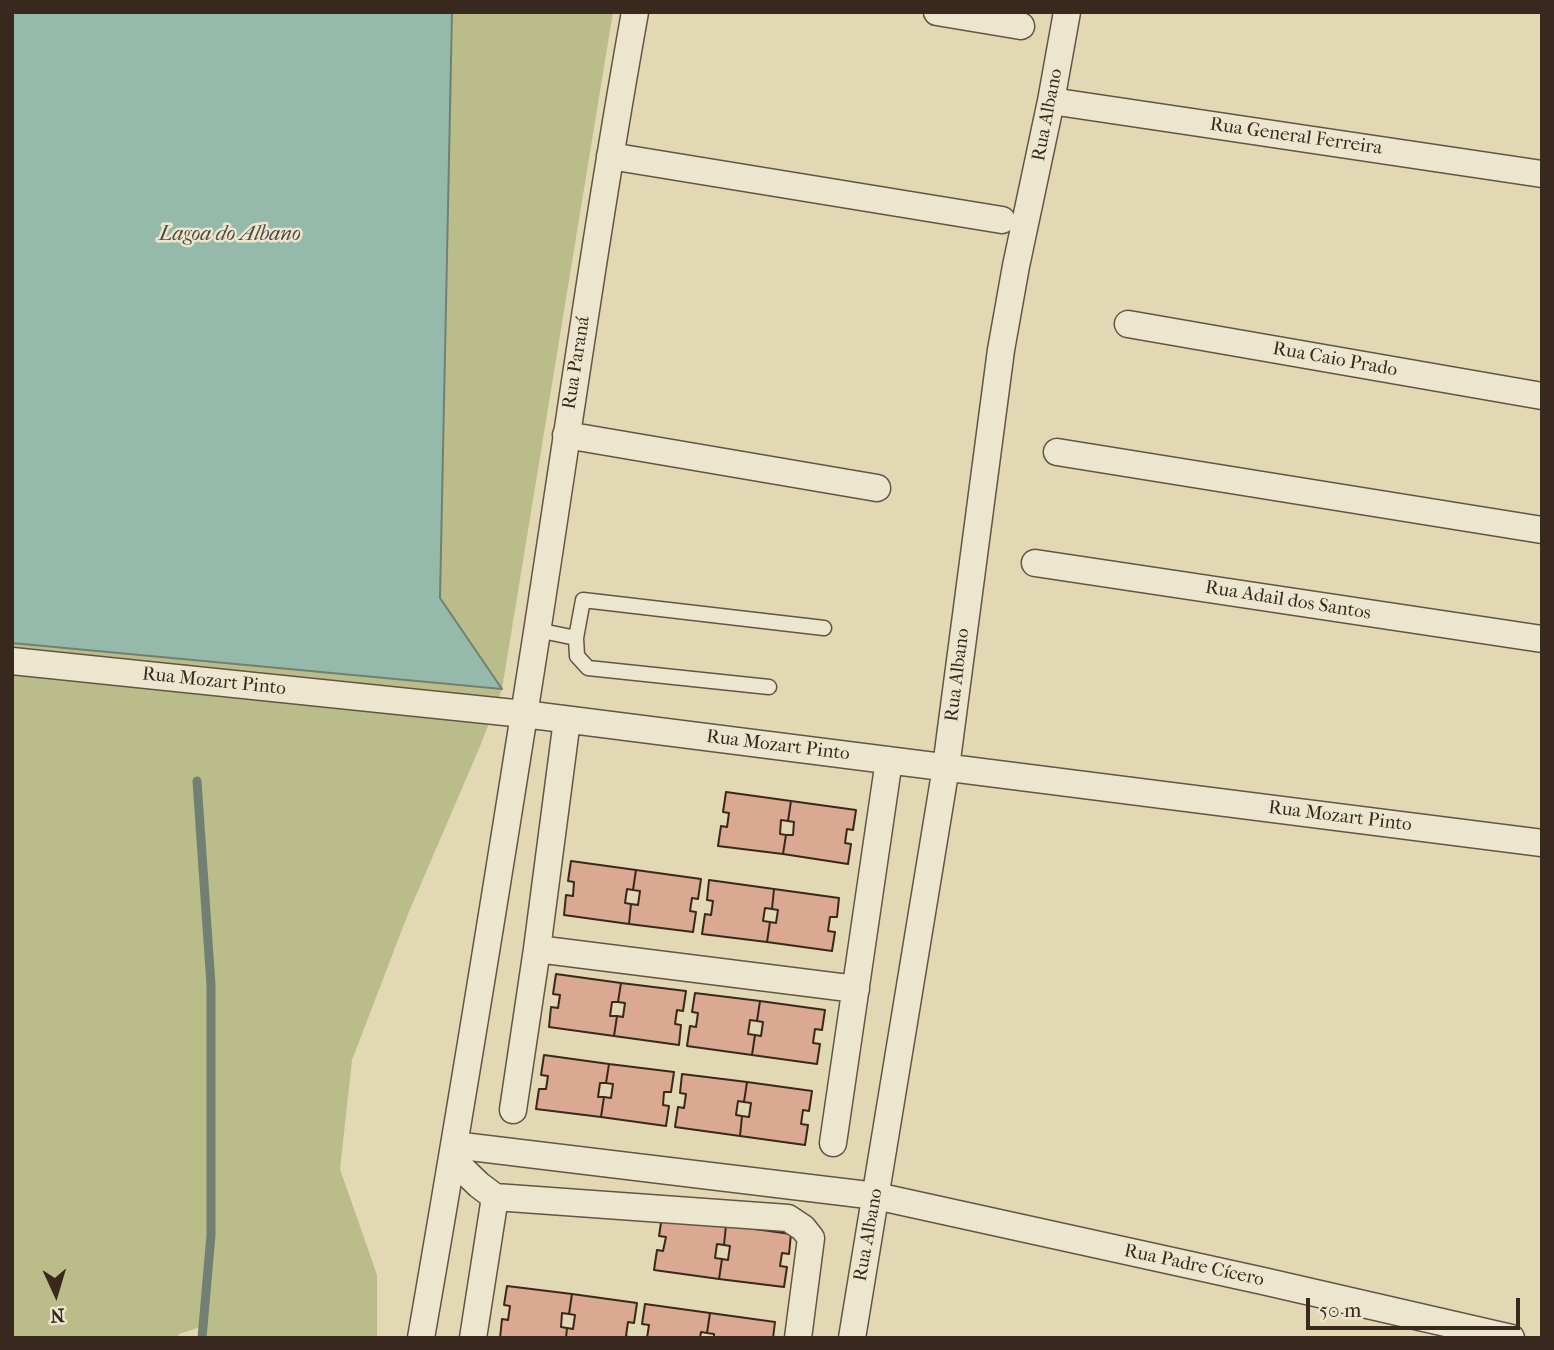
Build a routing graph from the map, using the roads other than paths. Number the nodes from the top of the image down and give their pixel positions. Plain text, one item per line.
1 (635, 12) edge
2 (937, 12) edge
3 (1067, 12) edge
4 (1021, 26) dead end
5 (1051, 101) junction
6 (610, 156) junction
7 (1542, 174) edge
8 (1002, 220) dead end
9 (1128, 324) dead end
10 (1542, 396) edge
11 (566, 435) junction
12 (1057, 452) dead end
13 (877, 488) dead end
14 (1542, 530) edge
15 (1035, 563) dead end
16 (824, 628) dead end
17 (537, 630) junction
18 (576, 638) junction
19 (1542, 639) edge
20 (12, 661) edge
21 (769, 687) dead end
22 (524, 714) junction
23 (567, 720) junction
24 (889, 760) junction
25 (946, 767) junction
26 (1542, 843) edge
27 (537, 948) junction
28 (856, 989) junction
29 (513, 1110) dead end
30 (834, 1143) dead end
31 (453, 1152) junction
32 (876, 1196) junction
33 (495, 1197) junction
34 (421, 1338) edge
35 (473, 1338) edge
36 (798, 1338) edge
37 (852, 1338) edge
38 (1511, 1338) edge

1 - 6 street, Rua Paraná
2 - 4 street
3 - 5 street, Rua Albano
5 - 7 street, Rua General Ferreira
5 - 25 street, Rua Albano
6 - 8 street
6 - 11 street, Rua Paraná
9 - 10 street, Rua Caio Prado
11 - 13 street
11 - 17 street, Rua Paraná
12 - 14 street
15 - 19 street, Rua Adail dos Santos
16 - 18 lane
17 - 18 lane
17 - 22 street, Rua Paraná
18 - 21 lane
20 - 22 street, Rua Mozart Pinto
22 - 23 street, Rua Mozart Pinto
22 - 31 street, Rua Paraná
23 - 24 street, Rua Mozart Pinto
23 - 27 street
24 - 25 street, Rua Mozart Pinto
24 - 28 street
25 - 26 street, Rua Mozart Pinto
25 - 32 street, Rua Albano
27 - 28 street
27 - 29 street
28 - 30 street
31 - 32 street, Rua Padre Cícero
31 - 33 street
31 - 34 street, Rua Paraná
32 - 37 street, Rua Albano
32 - 38 street, Rua Padre Cícero
33 - 35 street
33 - 36 street

